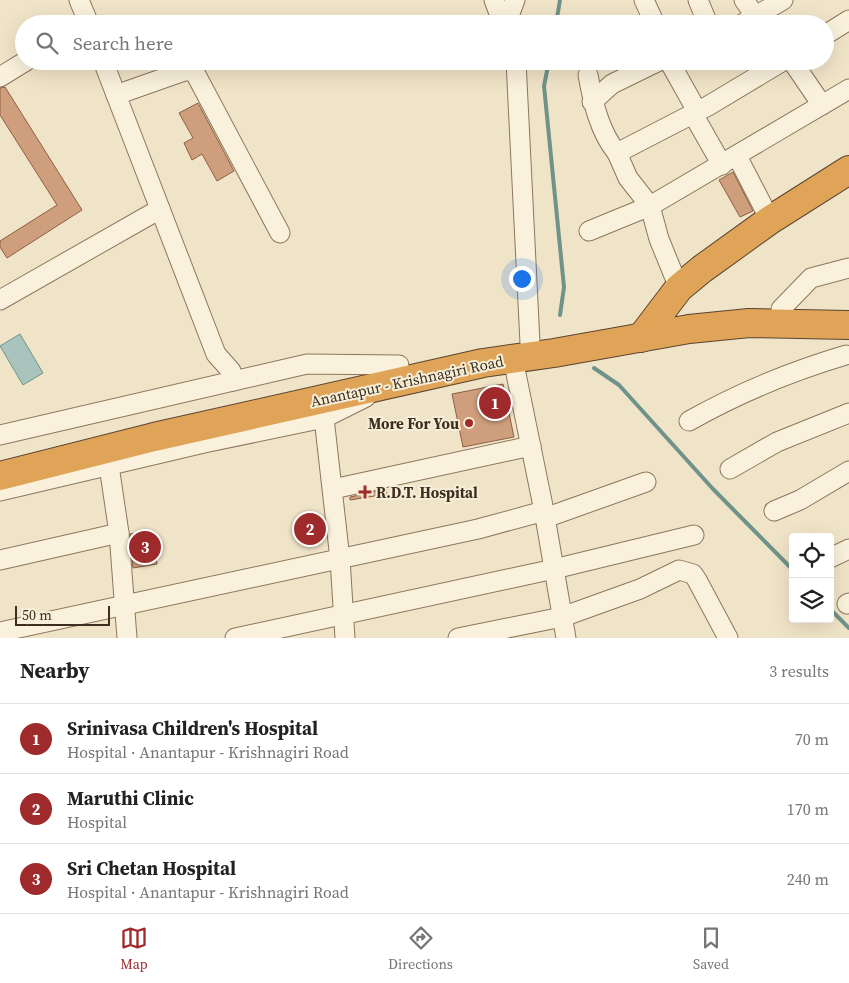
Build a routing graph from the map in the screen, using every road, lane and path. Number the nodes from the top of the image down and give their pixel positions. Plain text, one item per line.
1 (79, 0) edge
2 (494, 0) edge
3 (515, 0) edge
4 (644, 0) edge
5 (698, 0) edge
6 (744, 0) edge
7 (783, 0) edge
8 (85, 15) edge
9 (500, 15) edge
10 (508, 15) edge
11 (652, 15) edge
12 (704, 15) edge
13 (750, 15) edge
14 (763, 15) edge
15 (849, 20) edge
16 (834, 29) edge
17 (15, 68) edge
18 (106, 70) edge
19 (516, 70) edge
20 (641, 70) edge
21 (674, 70) edge
22 (768, 70) edge
23 (798, 70) edge
24 (588, 75) dead end
25 (0, 77) edge
26 (849, 89) edge
27 (116, 95) junction
28 (592, 102) junction
29 (822, 105) junction
30 (695, 113) junction
31 (616, 153) junction
32 (730, 160) junction
33 (849, 170) edge
34 (849, 183) edge
35 (650, 206) junction
36 (160, 209) junction
37 (770, 220) junction
38 (589, 231) dead end
39 (280, 233) dead end
40 (849, 268) edge
41 (679, 288) junction
42 (0, 300) edge
43 (781, 309) junction
44 (844, 321) edge
45 (688, 322) junction
46 (648, 329) junction
47 (521, 351) junction
48 (847, 359) edge
49 (400, 372) junction
50 (234, 381) junction
51 (849, 413) edge
52 (324, 418) junction
53 (689, 421) dead end
54 (153, 431) junction
55 (0, 435) edge
56 (531, 446) junction
57 (0, 457) edge
58 (109, 466) junction
59 (730, 469) dead end
60 (849, 471) edge
61 (0, 476) edge
62 (646, 482) dead end
63 (333, 489) junction
64 (0, 491) edge
65 (774, 512) dead end
66 (544, 514) junction
67 (119, 533) junction
68 (694, 535) dead end
69 (849, 549) edge
70 (834, 556) edge
71 (340, 559) junction
72 (0, 560) edge
73 (554, 569) junction
74 (124, 604) junction
75 (344, 613) junction
76 (562, 617) junction
77 (0, 632) edge
78 (127, 638) edge
79 (235, 638) edge
80 (345, 638) edge
81 (458, 638) edge
82 (566, 638) edge
83 (728, 638) edge

1 - 8 street
2 - 9 street
3 - 10 street
4 - 11 street
5 - 12 street
6 - 13 street
7 - 14 street
15 - 16 street
17 - 25 street
18 - 27 street
19 - 47 street
20 - 28 street
21 - 30 street
22 - 30 street
23 - 29 street
24 - 28 street
26 - 29 street
27 - 36 street
27 - 39 street
28 - 31 street
29 - 32 street
30 - 31 street
30 - 32 street
31 - 35 street
32 - 35 street
32 - 37 street
33 - 37 highway
34 - 45 highway
35 - 38 street
35 - 41 street
36 - 42 street
36 - 50 street
37 - 41 highway
40 - 43 street
41 - 46 highway
43 - 44 highway, Anantapur - Krishnagiri Road
43 - 45 highway, Anantapur - Krishnagiri Road
44 - 45 highway, Anantapur - Krishnagiri Road
44 - 48 street
45 - 46 highway, Anantapur - Krishnagiri Road
46 - 47 highway, Anantapur - Krishnagiri Road
47 - 49 highway, Anantapur - Krishnagiri Road
47 - 56 street
48 - 53 street
49 - 50 street
49 - 52 street
49 - 54 highway, Anantapur - Krishnagiri Road
50 - 55 street
51 - 59 street
52 - 58 street
52 - 63 street
54 - 57 highway
54 - 61 highway, Anantapur - Krishnagiri Road
56 - 63 street
56 - 66 street
58 - 64 street
58 - 67 street
60 - 65 street
62 - 66 street
63 - 71 street
66 - 71 street
66 - 73 street
67 - 72 street
67 - 74 street
68 - 73 street
69 - 70 street
71 - 74 street
71 - 75 street
73 - 75 street
73 - 76 street
74 - 77 street
74 - 78 street
75 - 79 street
75 - 80 street
76 - 81 street
76 - 82 street
76 - 83 street

